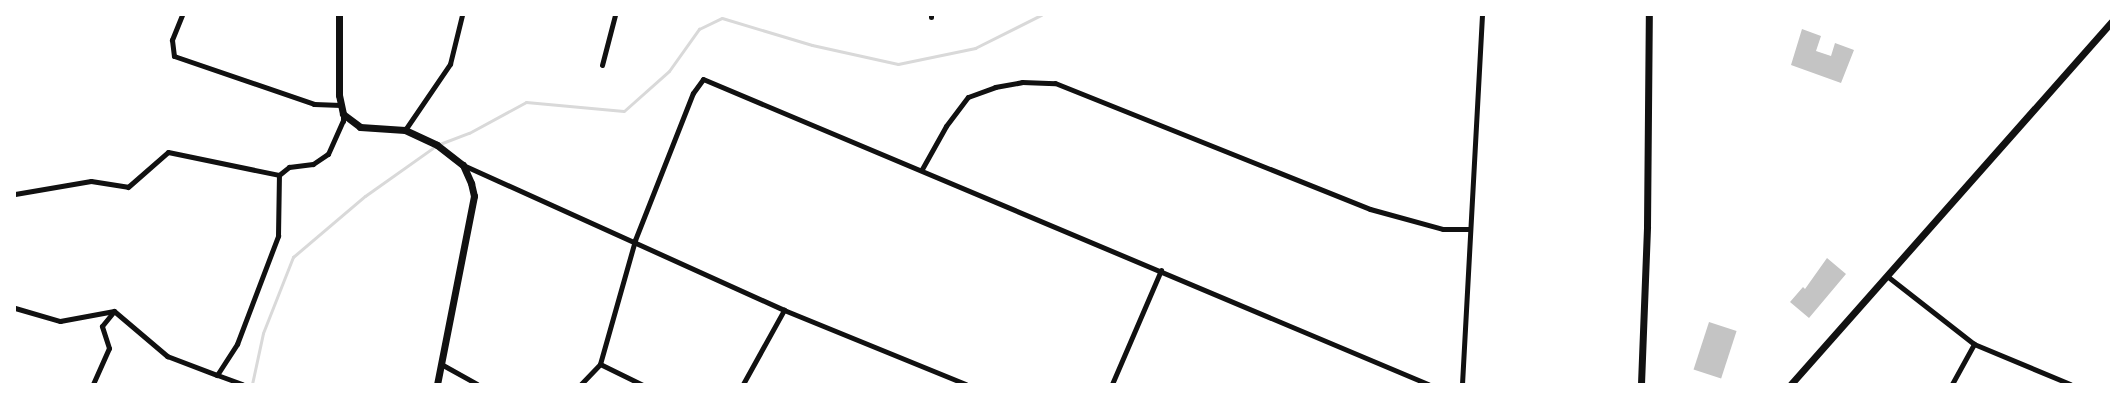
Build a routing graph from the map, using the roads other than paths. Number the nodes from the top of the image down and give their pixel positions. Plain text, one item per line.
1 (182, 15) edge
2 (339, 15) edge
3 (462, 15) edge
4 (615, 15) edge
5 (1482, 15) edge
6 (1650, 15) edge
7 (2111, 22) edge
8 (602, 64) dead end
9 (341, 105) junction
10 (343, 114) junction
11 (406, 130) junction
12 (463, 164) junction
13 (922, 169) junction
14 (278, 175) junction
15 (15, 194) edge
16 (1470, 230) junction
17 (635, 240) junction
18 (1161, 270) junction
19 (1887, 276) junction
20 (15, 308) edge
21 (784, 310) junction
22 (114, 311) junction
23 (1974, 344) junction
24 (441, 364) junction
25 (600, 364) junction
26 (217, 375) junction
27 (226, 381) edge
28 (94, 384) edge
29 (242, 384) edge
30 (437, 384) edge
31 (477, 384) edge
32 (581, 384) edge
33 (641, 384) edge
34 (743, 384) edge
35 (965, 384) edge
36 (1112, 384) edge
37 (1428, 384) edge
38 (1462, 384) edge
39 (1641, 384) edge
40 (1791, 384) edge
41 (1952, 384) edge
42 (2070, 384) edge

1 - 9 street
2 - 9 street
3 - 11 street
4 - 8 street
5 - 16 street
6 - 39 street
7 - 19 street
9 - 10 street
10 - 11 street
10 - 14 street
11 - 12 street
12 - 17 street
12 - 24 street
13 - 16 street
13 - 17 street
13 - 18 street
14 - 15 street
14 - 26 street
16 - 38 street
17 - 21 street
17 - 25 street
18 - 36 street
18 - 37 street
19 - 23 street
19 - 40 street
20 - 22 street
21 - 34 street
21 - 35 street
22 - 26 street
22 - 28 street
23 - 41 street
23 - 42 street
24 - 30 street
24 - 31 street
25 - 32 street
25 - 33 street
26 - 27 street
27 - 29 street

